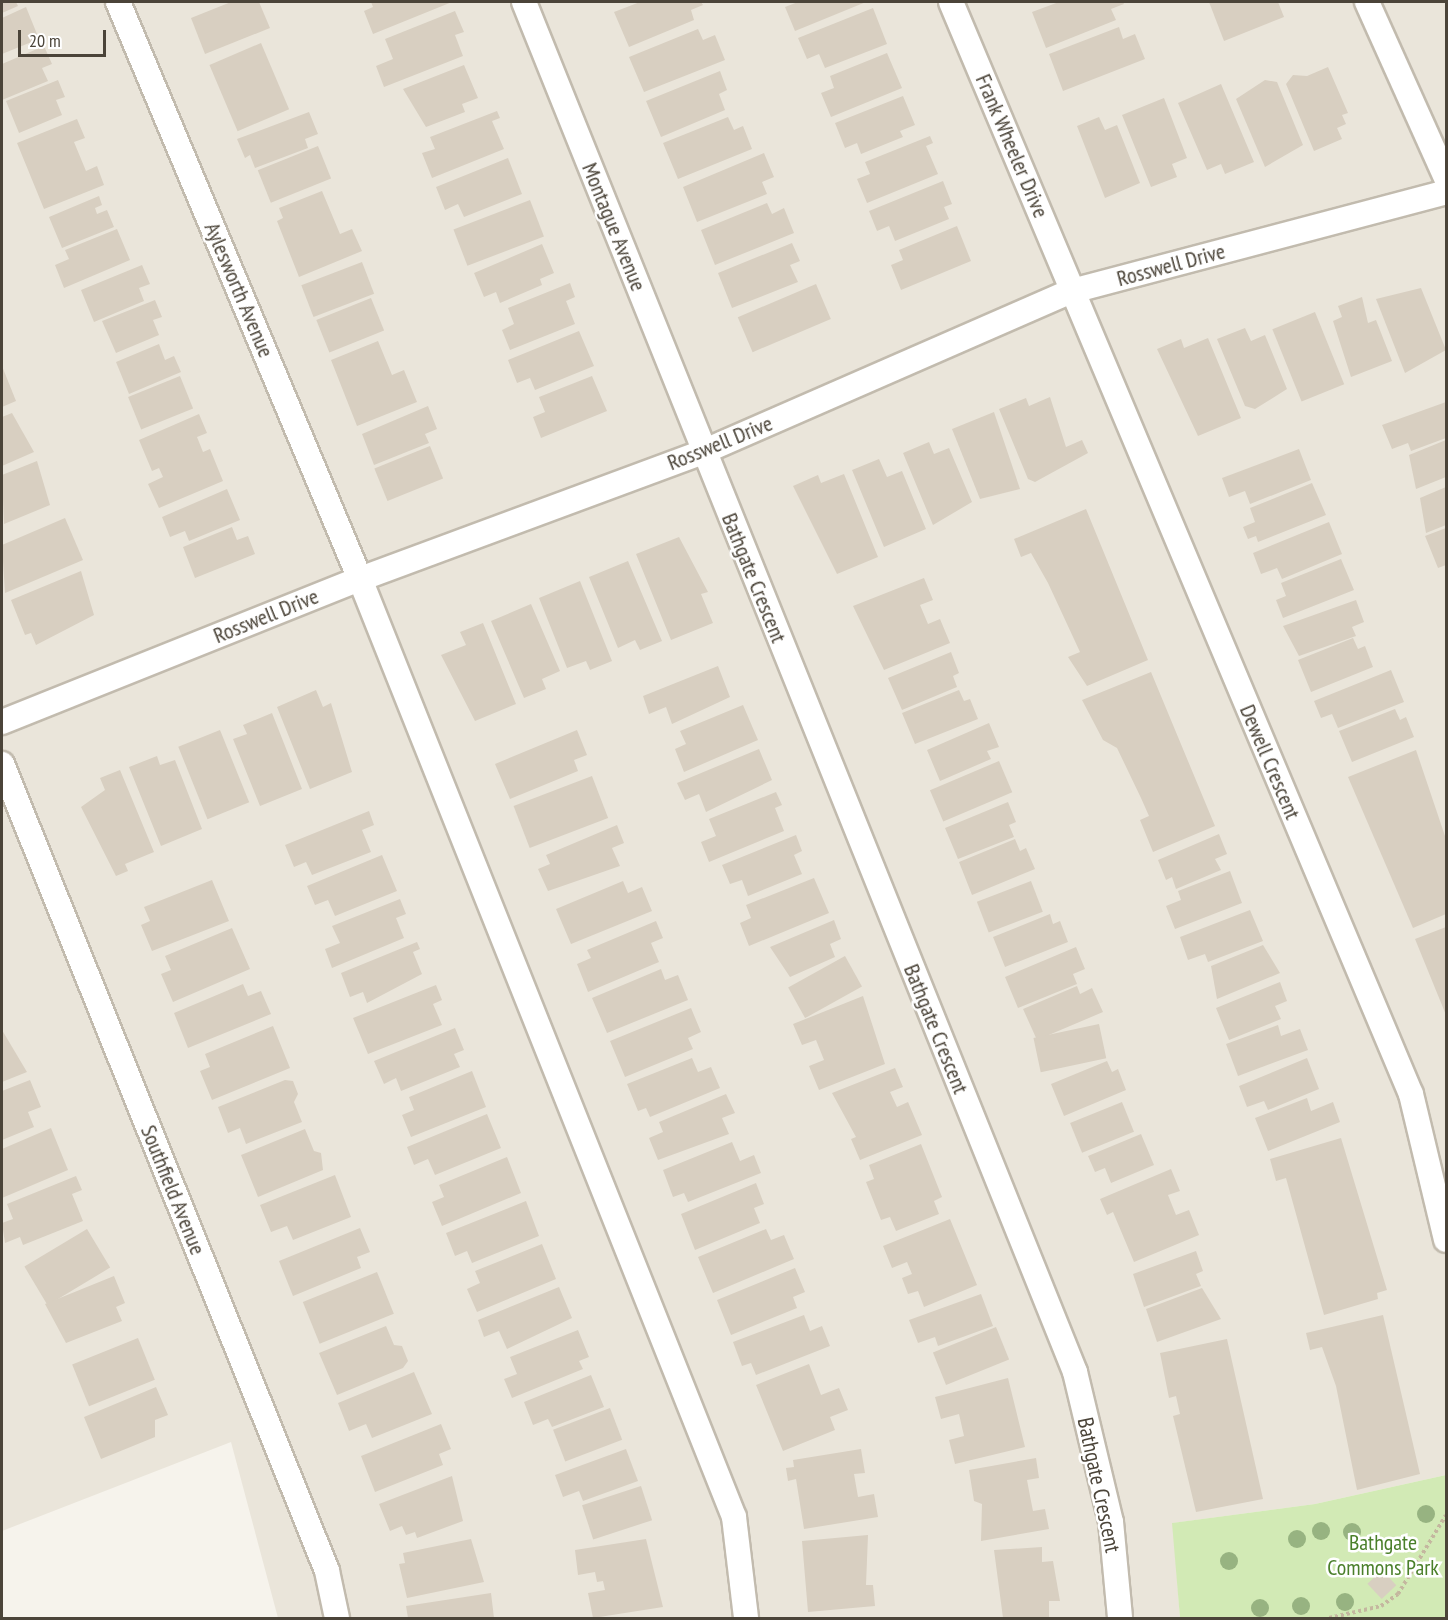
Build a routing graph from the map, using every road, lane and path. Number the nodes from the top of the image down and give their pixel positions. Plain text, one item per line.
1 (117, 2) edge
2 (524, 2) edge
3 (951, 2) edge
4 (1367, 2) edge
5 (1446, 178) edge
6 (1446, 192) edge
7 (1072, 291) junction
8 (703, 452) junction
9 (360, 579) junction
10 (2, 722) edge
11 (2, 764) edge
12 (1446, 1240) edge
13 (1446, 1515) edge
14 (337, 1618) edge
15 (746, 1618) edge
16 (1120, 1618) edge
17 (1329, 1618) edge

1 - 9 street, Aylesworth Avenue
2 - 8 street, Montague Avenue
3 - 7 street, Frank Wheeler Drive
4 - 5 street
6 - 7 street, Rosswell Drive
7 - 8 street, Rosswell Drive
7 - 12 street, Dewell Crescent
8 - 9 street, Rosswell Drive
8 - 16 street, Bathgate Crescent
9 - 10 street, Rosswell Drive
9 - 15 street
11 - 14 street, Southfield Avenue
13 - 17 path

